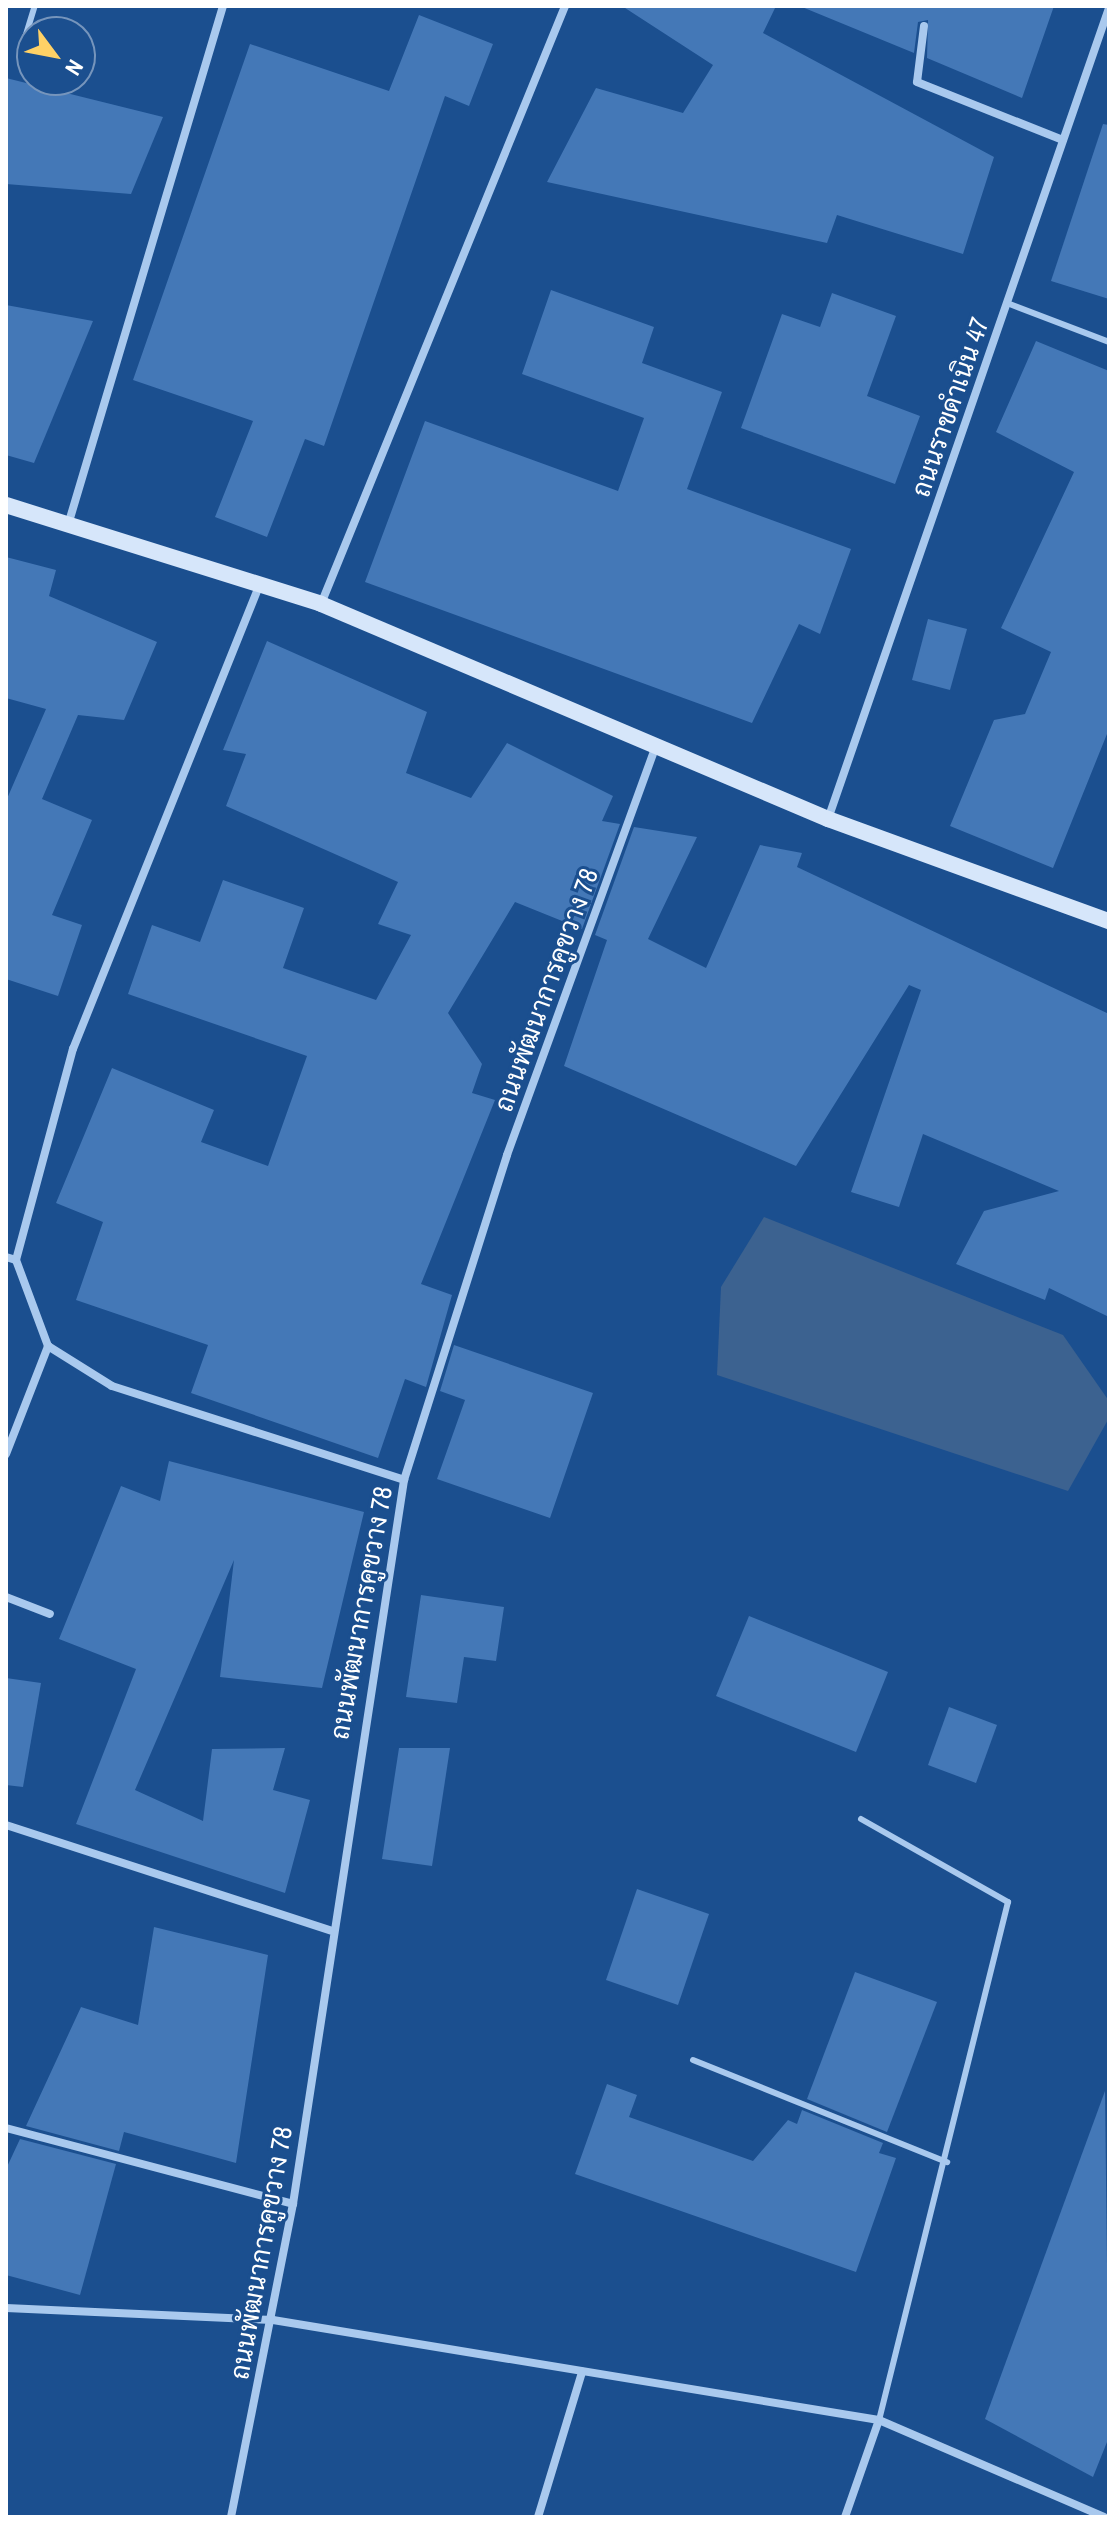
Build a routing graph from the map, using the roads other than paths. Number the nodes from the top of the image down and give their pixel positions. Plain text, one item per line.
1 (223, 6) edge
2 (565, 6) edge
3 (1109, 8) edge
4 (924, 26) dead end
5 (1063, 140) junction
6 (1007, 303) junction
7 (1109, 342) edge
8 (6, 505) edge
9 (68, 526) junction
10 (258, 588) junction
11 (321, 604) junction
12 (655, 748) junction
13 (828, 819) junction
14 (1109, 921) edge
15 (6, 1257) edge
16 (16, 1260) junction
17 (48, 1346) junction
18 (6, 1454) edge
19 (404, 1480) junction
20 (6, 1597) edge
21 (50, 1614) dead end
22 (861, 1819) dead end
23 (6, 1825) edge
24 (330, 1930) junction
25 (693, 2060) dead end
26 (6, 2128) edge
27 (947, 2162) junction
28 (293, 2204) junction
29 (6, 2308) edge
30 (273, 2320) junction
31 (582, 2372) junction
32 (879, 2420) junction
33 (231, 2517) edge
34 (538, 2517) edge
35 (845, 2517) edge
36 (1104, 2517) edge

1 - 9 street
2 - 11 street
3 - 5 street, ถนนราขดำเนิน 47
4 - 5 street
5 - 6 street, ถนนราขดำเนิน 47
6 - 7 lane
6 - 13 street, ถนนราขดำเนิน 47
8 - 9 street
9 - 10 street
10 - 11 street
10 - 16 street
11 - 12 street
12 - 13 street
12 - 19 street, ถนนพัฒนาการคูขวาง 78
13 - 14 street
15 - 16 street
16 - 17 street
17 - 18 street
17 - 19 street
19 - 24 street, ถนนพัฒนาการคูขวาง 78
20 - 21 street
22 - 27 lane
23 - 24 street
24 - 28 street, ถนนพัฒนาการคูขวาง 78
25 - 27 lane
26 - 28 street
27 - 32 lane
28 - 30 street, ถนนพัฒนาการคูขวาง 78
29 - 30 street
30 - 31 street
30 - 33 street, ถนนพัฒนาการคูขวาง 78
31 - 32 street
31 - 34 street
32 - 35 street
32 - 36 street

